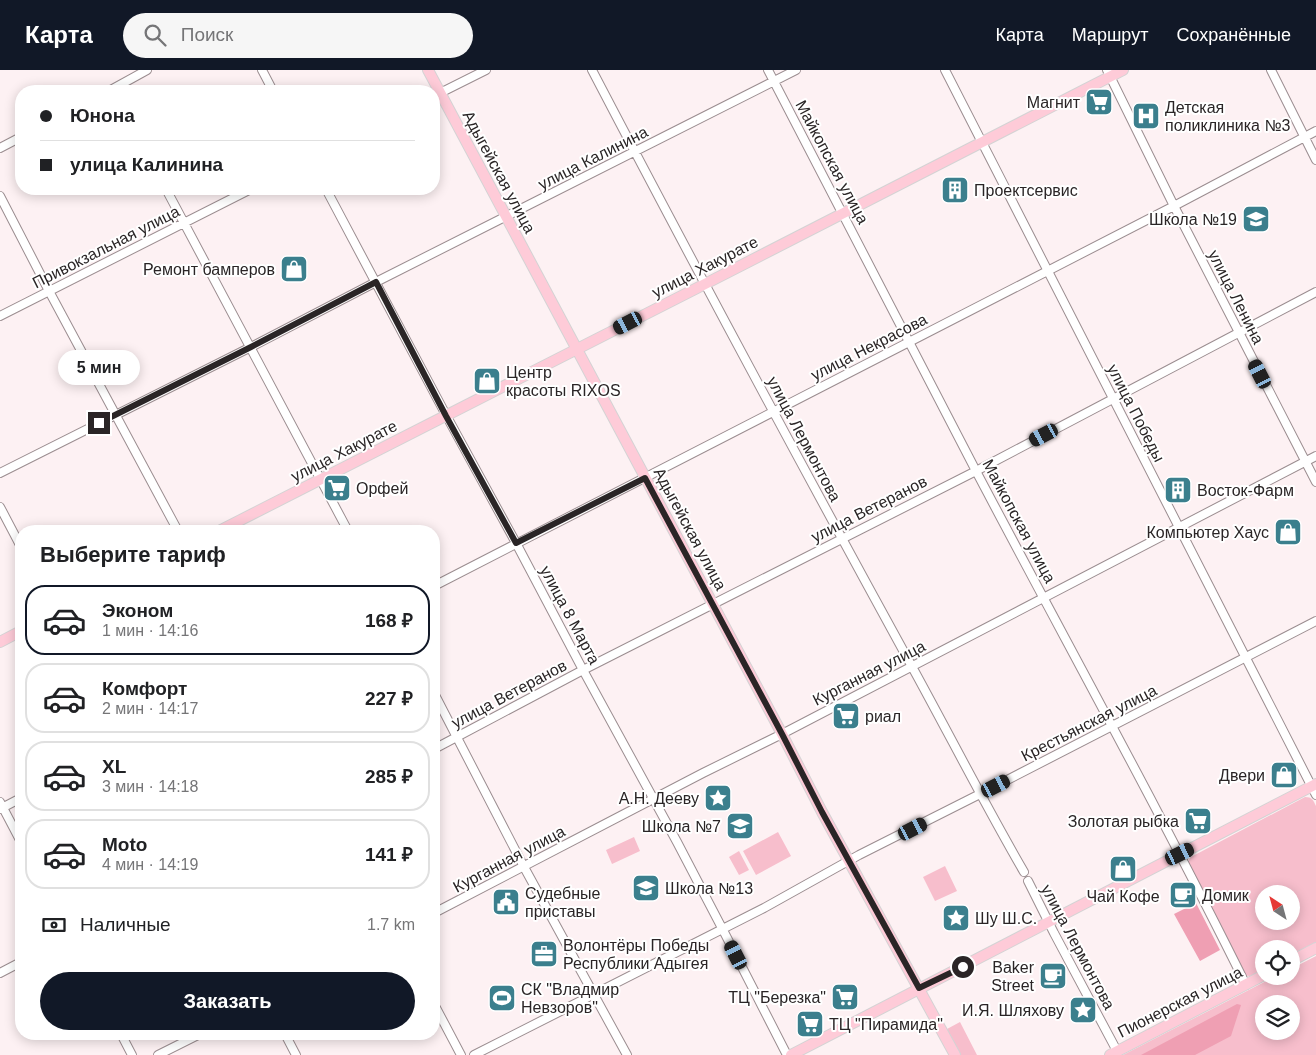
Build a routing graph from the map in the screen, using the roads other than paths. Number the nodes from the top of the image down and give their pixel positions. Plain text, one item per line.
1 (262, 70) edge
2 (428, 70) edge
3 (486, 70) edge
4 (592, 70) edge
5 (768, 70) edge
6 (796, 70) edge
7 (945, 70) edge
8 (1123, 70) edge
9 (1271, 70) edge
10 (141, 71) edge
11 (1109, 73) edge
12 (774, 81) junction
13 (121, 85) edge
14 (270, 85) edge
15 (434, 85) edge
16 (440, 93) edge
17 (440, 99) edge
18 (1316, 131) edge
19 (1305, 137) junction
20 (15, 140) edge
21 (983, 142) junction
22 (0, 148) edge
23 (635, 152) junction
24 (1316, 160) edge
25 (169, 195) edge
26 (238, 195) edge
27 (329, 195) edge
28 (0, 196) edge
29 (1174, 206) junction
30 (843, 213) junction
31 (506, 217) junction
32 (184, 223) junction
33 (1048, 270) junction
34 (376, 282) junction
35 (705, 284) junction
36 (49, 291) junction
37 (1316, 292) edge
38 (0, 316) edge
39 (1239, 333) junction
40 (909, 342) junction
41 (251, 347) junction
42 (577, 349) junction
43 (1114, 398) junction
44 (773, 412) junction
45 (116, 415) junction
46 (446, 416) junction
47 (1316, 456) edge
48 (1305, 462) junction
49 (976, 471) junction
50 (0, 473) edge
51 (645, 478) junction
52 (321, 480) junction
53 (1316, 482) edge
54 (0, 507) edge
55 (175, 525) edge
56 (231, 525) edge
57 (345, 525) edge
58 (1180, 527) junction
59 (15, 536) edge
60 (842, 539) junction
61 (516, 543) junction
62 (440, 583) edge
63 (1044, 598) junction
64 (713, 605) junction
65 (1316, 620) edge
66 (15, 634) edge
67 (0, 642) edge
68 (1247, 657) junction
69 (912, 666) junction
70 (583, 670) junction
71 (440, 704) edge
72 (1112, 726) junction
73 (782, 734) junction
74 (457, 737) junction
75 (440, 746) edge
76 (1315, 788) edge
77 (980, 794) junction
78 (653, 799) junction
79 (15, 801) edge
80 (1, 807) edge
81 (15, 832) edge
82 (1180, 854) junction
83 (849, 860) junction
84 (524, 867) junction
85 (1024, 872) dead end
86 (1028, 881) dead end
87 (440, 910) edge
88 (1048, 922) junction
89 (723, 930) junction
90 (1316, 948) edge
91 (1300, 956) edge
92 (15, 965) edge
93 (0, 973) edge
94 (1255, 980) edge
95 (1246, 985) junction
96 (919, 988) junction
97 (595, 994) junction
98 (440, 1015) edge
99 (124, 1040) edge
100 (188, 1040) edge
101 (288, 1040) edge
102 (1114, 1053) edge
103 (132, 1055) edge
104 (158, 1055) edge
105 (296, 1055) edge
106 (461, 1055) edge
107 (474, 1055) edge
108 (627, 1055) edge
109 (787, 1055) edge
110 (792, 1055) edge
111 (955, 1055) edge

1 - 14 street
2 - 15 main road, Адыгейская улица
3 - 16 street
4 - 23 street, улица Лермонтова
5 - 12 street, Майкопская улица
6 - 12 street, улица Калинина
7 - 21 street, улица Победы
8 - 11 main road, улица Хакурате
9 - 19 street
10 - 13 street
11 - 21 main road, улица Хакурате
11 - 29 street, улица Ленина
12 - 23 street, улица Калинина
12 - 30 street, Майкопская улица
17 - 31 main road, Адыгейская улица
18 - 19 street, улица Некрасова
19 - 24 street
19 - 29 street, улица Некрасова
20 - 22 street
21 - 30 main road, улица Хакурате
21 - 33 street, улица Победы
23 - 31 street, улица Калинина
23 - 35 street, улица Лермонтова
25 - 32 street
26 - 32 street, Привокзальная улица
27 - 34 street, улица 8 Марта
28 - 36 street
29 - 33 street, улица Некрасова
29 - 39 street, улица Ленина
30 - 35 main road, улица Хакурате
30 - 40 street, Майкопская улица
31 - 34 street, улица Калинина
31 - 42 main road, Адыгейская улица
32 - 36 street, Привокзальная улица
32 - 41 street
33 - 40 street, улица Некрасова
33 - 43 street, улица Победы
34 - 41 street, улица Калинина
34 - 46 street, улица 8 Марта
35 - 42 main road, улица Хакурате
35 - 44 street, улица Лермонтова
36 - 38 street, Привокзальная улица
36 - 45 street
37 - 39 street, улица Ветеранов
39 - 43 street, улица Ветеранов
39 - 48 street, улица Ленина
40 - 44 street, улица Некрасова
40 - 49 street, Майкопская улица
41 - 45 street, улица Калинина
41 - 52 street
42 - 46 main road, улица Хакурате
42 - 51 main road, Адыгейская улица
43 - 49 street, улица Ветеранов
43 - 58 street, улица Победы
44 - 51 street, улица Некрасова
44 - 60 street, улица Лермонтова
45 - 50 street, улица Калинина
45 - 55 street
46 - 52 main road, улица Хакурате
46 - 61 street, улица 8 Марта
47 - 48 street, Курганная улица
48 - 53 street, улица Ленина
48 - 58 street, Курганная улица
49 - 60 street, улица Ветеранов
49 - 63 street, Майкопская улица
51 - 61 street, улица Некрасова
51 - 64 main road, Адыгейская улица
52 - 56 main road, улица Хакурате
52 - 57 street
54 - 59 street
58 - 63 street, Курганная улица
58 - 68 street, улица Победы
60 - 64 street, улица Ветеранов
60 - 69 street, улица Лермонтова
61 - 62 street, улица Некрасова
61 - 70 street, улица 8 Марта
63 - 69 street, Курганная улица
63 - 72 street, Майкопская улица
64 - 70 street, улица Ветеранов
64 - 73 main road, Адыгейская улица
65 - 68 street, Крестьянская улица
66 - 67 main road
68 - 72 street, Крестьянская улица
68 - 76 street, улица Победы
69 - 73 street, Курганная улица
69 - 77 street, улица Лермонтова
70 - 74 street, улица Ветеранов
70 - 78 street, улица 8 Марта
71 - 74 street
72 - 77 street, Крестьянская улица
72 - 82 street, Майкопская улица
73 - 78 street, Курганная улица
73 - 83 main road, Адыгейская улица
74 - 75 street, улица Ветеранов
74 - 84 street
76 - 82 main road
77 - 83 street, Крестьянская улица
77 - 85 street, улица Лермонтова
78 - 84 street, Курганная улица
78 - 89 street, улица 8 Марта
79 - 80 street
80 - 81 street
82 - 88 main road
82 - 95 street, Майкопская улица
83 - 89 street, Крестьянская улица
83 - 96 main road, Адыгейская улица
84 - 87 street, Курганная улица
84 - 97 street
86 - 88 street, улица Лермонтова
88 - 96 main road
88 - 102 street, улица Лермонтова
89 - 97 street, Крестьянская улица
89 - 109 street, улица 8 Марта
90 - 91 main road
92 - 93 street
94 - 95 main road, Пионерская улица
95 - 102 main road, Пионерская улица
96 - 110 main road
96 - 111 main road, Адыгейская улица
97 - 107 street, Крестьянская улица
97 - 108 street
98 - 106 street
99 - 103 street
100 - 104 street
101 - 105 street

